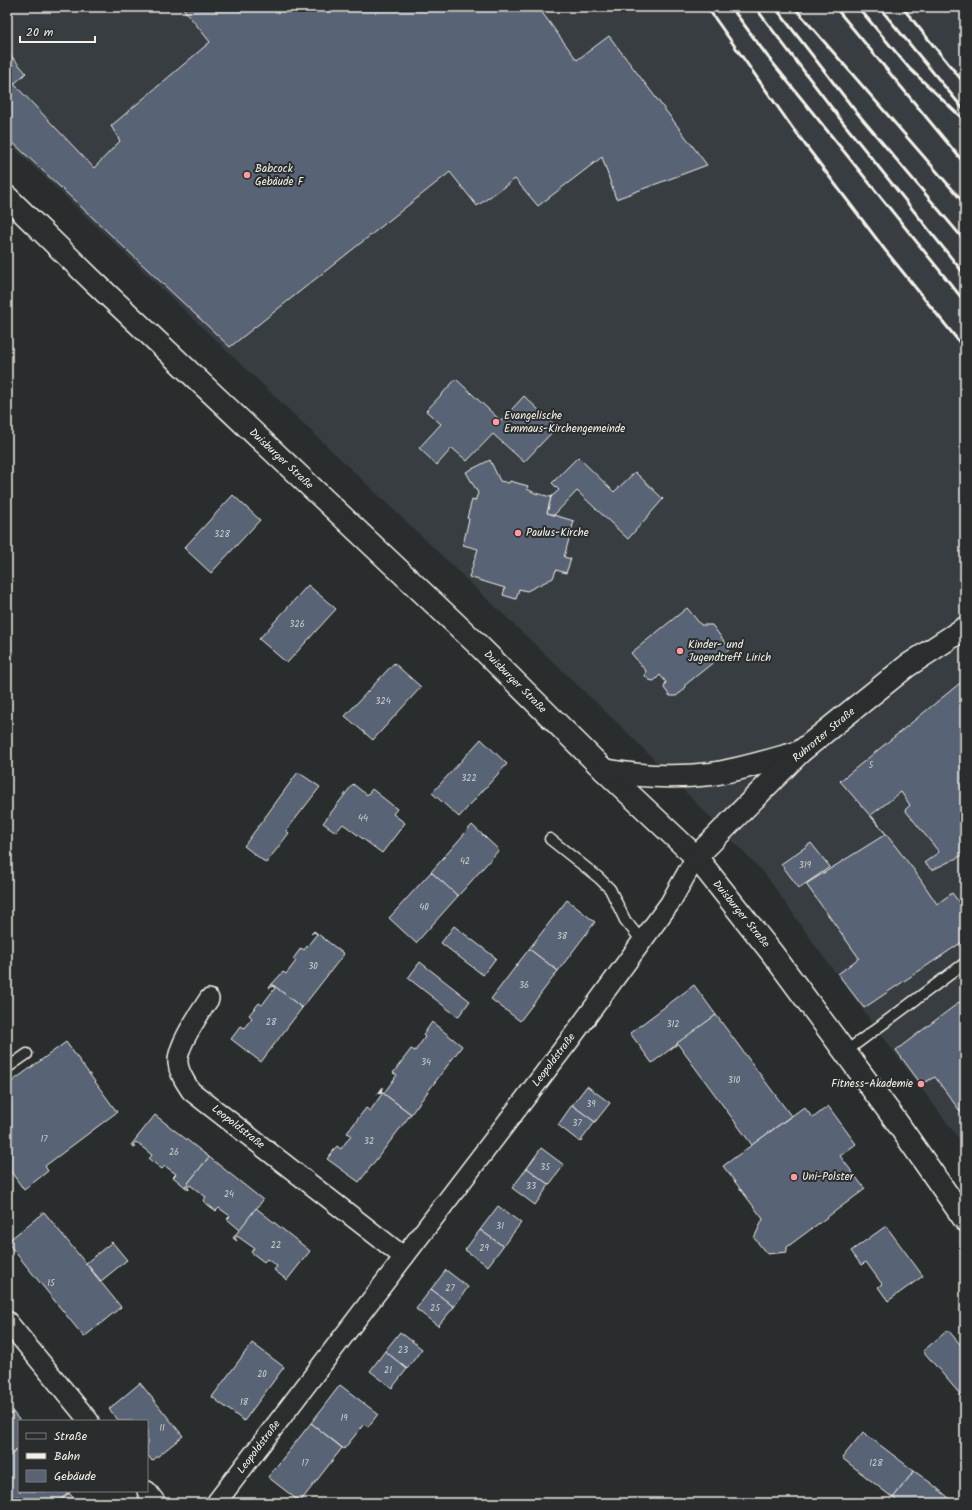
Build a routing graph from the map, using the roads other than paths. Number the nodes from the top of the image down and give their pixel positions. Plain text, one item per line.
1 (7, 197) edge
2 (965, 628) edge
3 (800, 752) junction
4 (604, 770) junction
5 (550, 839) dead end
6 (696, 857) junction
7 (642, 941) junction
8 (965, 963) edge
9 (209, 999) dead end
10 (845, 1052) junction
11 (27, 1054) dead end
12 (7, 1068) edge
13 (965, 1220) edge
14 (404, 1257) junction
15 (7, 1321) edge
16 (88, 1420) edge
17 (147, 1492) edge
18 (156, 1503) edge
19 (216, 1503) edge

1 - 4 main road, Duisburger Straße
2 - 3 main road, Ruhrorter Straße
3 - 4 main road
3 - 6 main road, Ruhrorter Straße
4 - 6 main road, Duisburger Straße
5 - 7 lane
6 - 7 street, Leopoldstraße
6 - 10 main road, Duisburger Straße
7 - 14 street, Leopoldstraße
8 - 10 lane
9 - 14 street, Leopoldstraße
10 - 13 main road, Duisburger Straße
11 - 12 lane
14 - 19 street, Leopoldstraße
15 - 16 street
17 - 18 street

